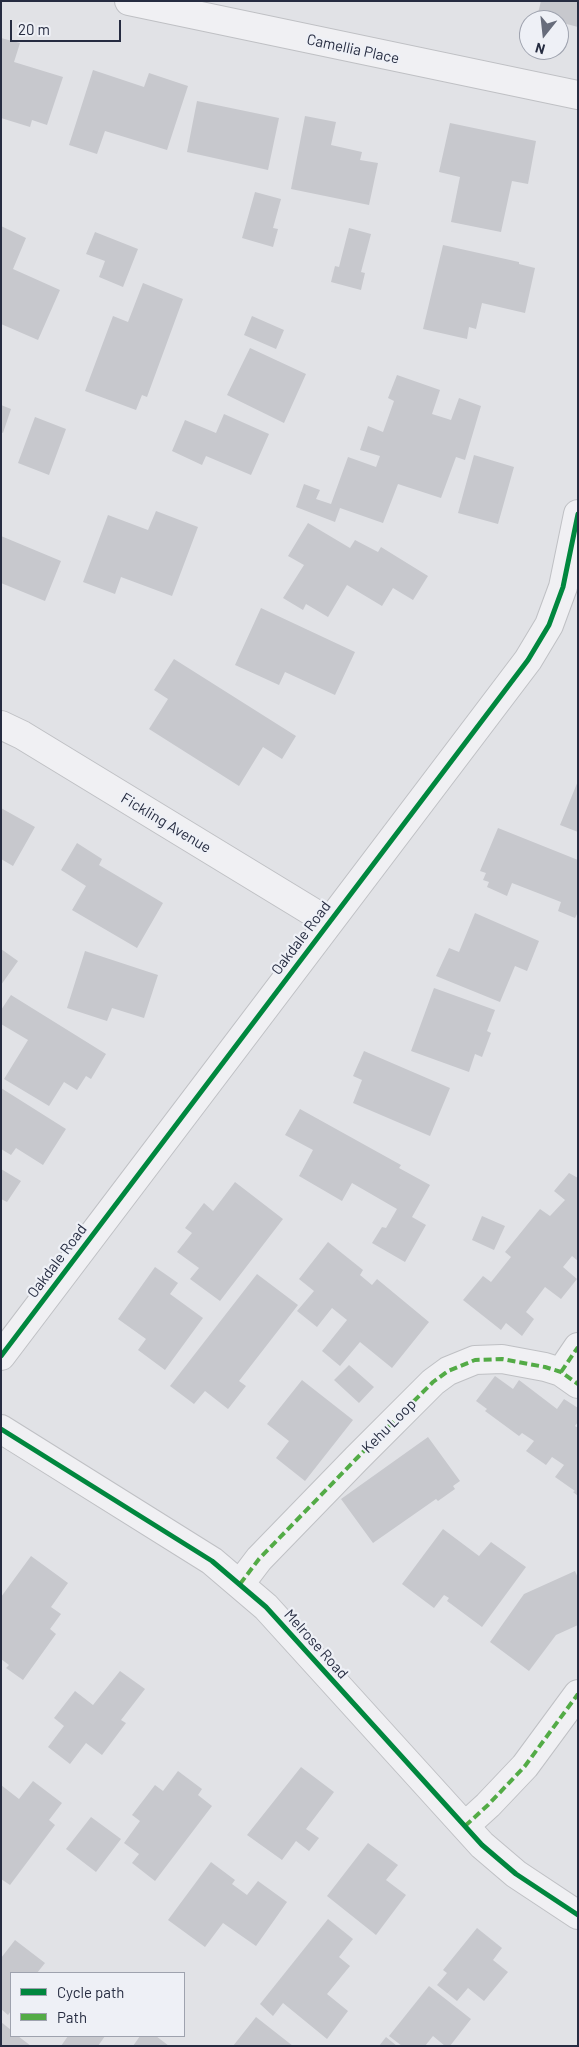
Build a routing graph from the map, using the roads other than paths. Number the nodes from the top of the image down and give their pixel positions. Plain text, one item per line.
1 (129, 1) edge
2 (578, 95) edge
3 (578, 514) edge
4 (1, 725) edge
5 (329, 922) junction
6 (578, 1347) edge
7 (1, 1356) edge
8 (570, 1378) edge
9 (1, 1429) edge
10 (240, 1584) junction
11 (578, 1694) edge
12 (465, 1826) junction
13 (578, 1915) edge

1 - 2 street, Camellia Place
3 - 5 street, Oakdale Road
4 - 5 street, Fickling Avenue
5 - 7 street, Oakdale Road
6 - 8 street
8 - 10 street, Kehu Loop
9 - 10 street, Melrose Road
10 - 12 street, Melrose Road
11 - 12 street
12 - 13 street, Melrose Road

